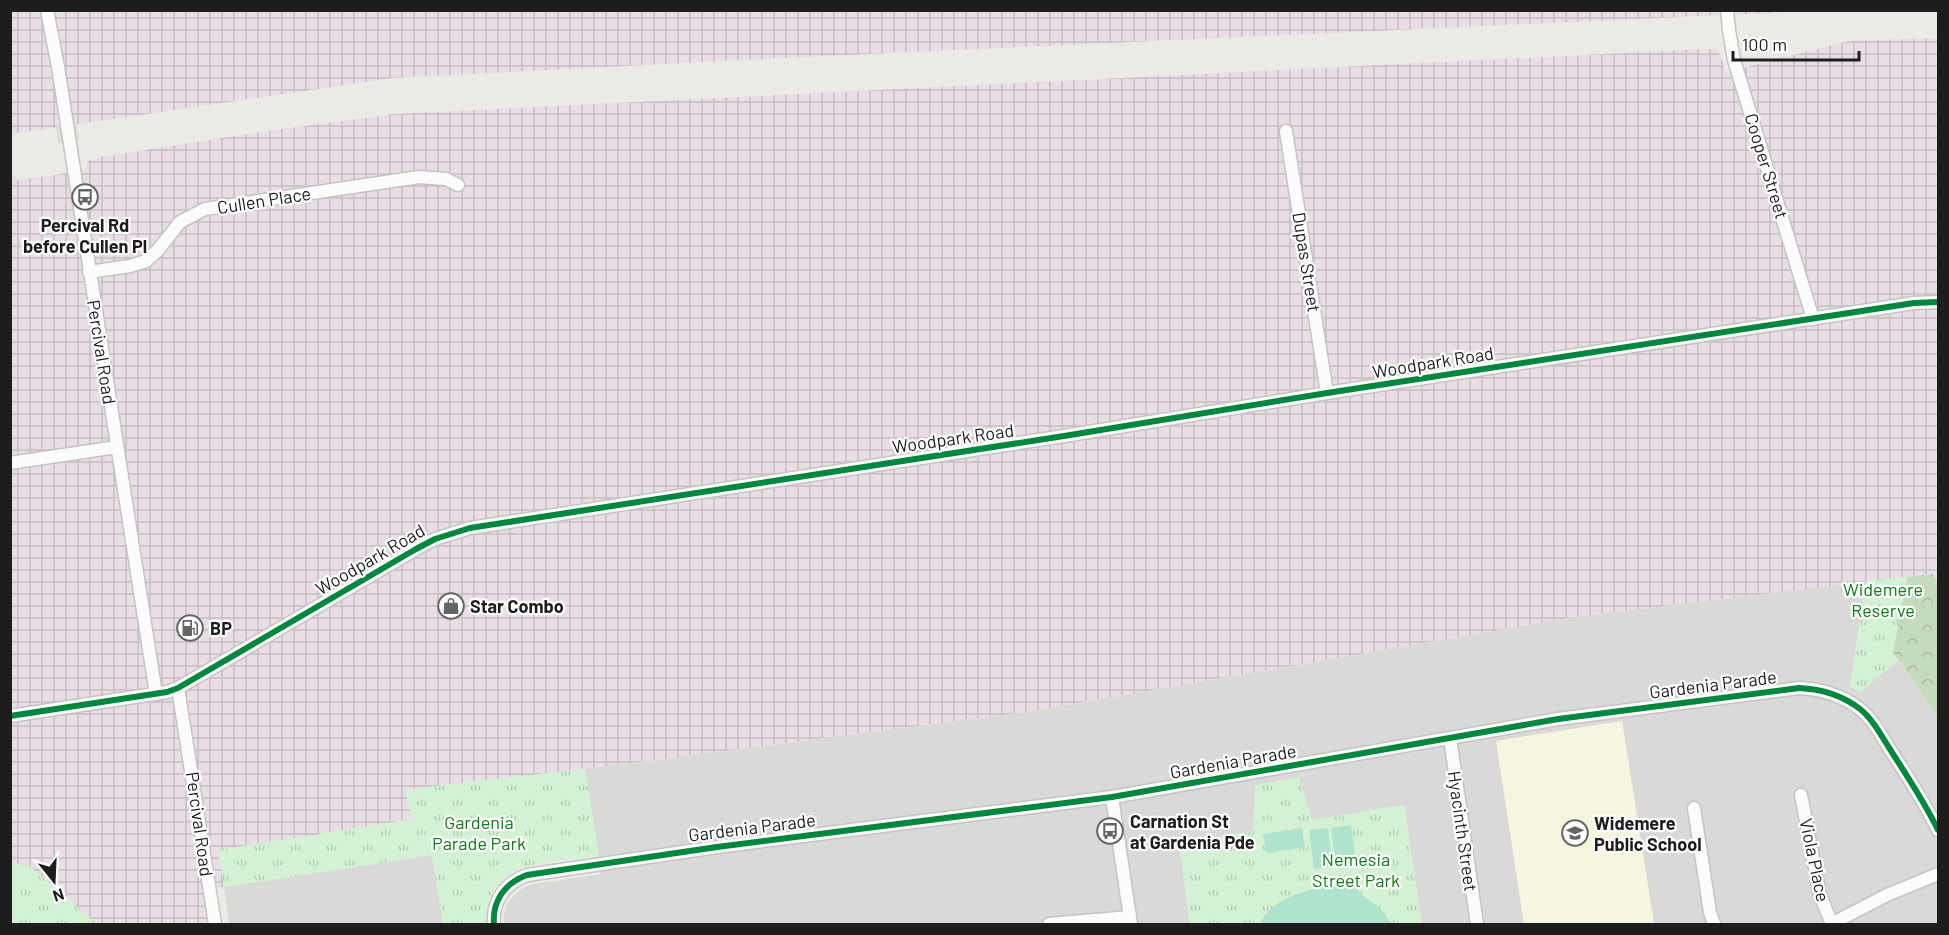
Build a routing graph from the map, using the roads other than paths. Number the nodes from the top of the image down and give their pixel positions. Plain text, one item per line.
1 (47, 10) edge
2 (1728, 13) edge
3 (1286, 131) dead end
4 (458, 185) dead end
5 (89, 272) junction
6 (1938, 302) edge
7 (1813, 320) junction
8 (1327, 393) junction
9 (117, 447) junction
10 (10, 463) edge
11 (178, 688) junction
12 (156, 694) junction
13 (10, 716) edge
14 (1450, 738) junction
15 (1802, 795) dead end
16 (1112, 797) junction
17 (1694, 808) dead end
18 (1938, 830) edge
19 (1938, 874) edge
20 (1130, 920) edge
21 (215, 924) edge
22 (494, 924) edge
23 (1049, 924) edge
24 (1477, 924) edge
25 (1714, 924) edge
26 (1832, 924) edge

1 - 5 street, Percival Road
2 - 7 street, Cooper Street
3 - 8 street, Dupas Street
4 - 5 street, Cullen Place
5 - 9 street, Percival Road
6 - 7 street, Woodpark Road
7 - 8 street, Woodpark Road
8 - 11 street, Woodpark Road
9 - 10 street
9 - 12 street, Percival Road
11 - 12 street, Woodpark Road
11 - 21 street, Percival Road
12 - 13 street, Woodpark Road
14 - 16 street, Gardenia Parade
14 - 18 street, Gardenia Parade
14 - 24 street, Hyacinth Street
15 - 26 street, Viola Place
16 - 20 street
16 - 22 street, Gardenia Parade
17 - 25 street
19 - 26 street
20 - 23 street

